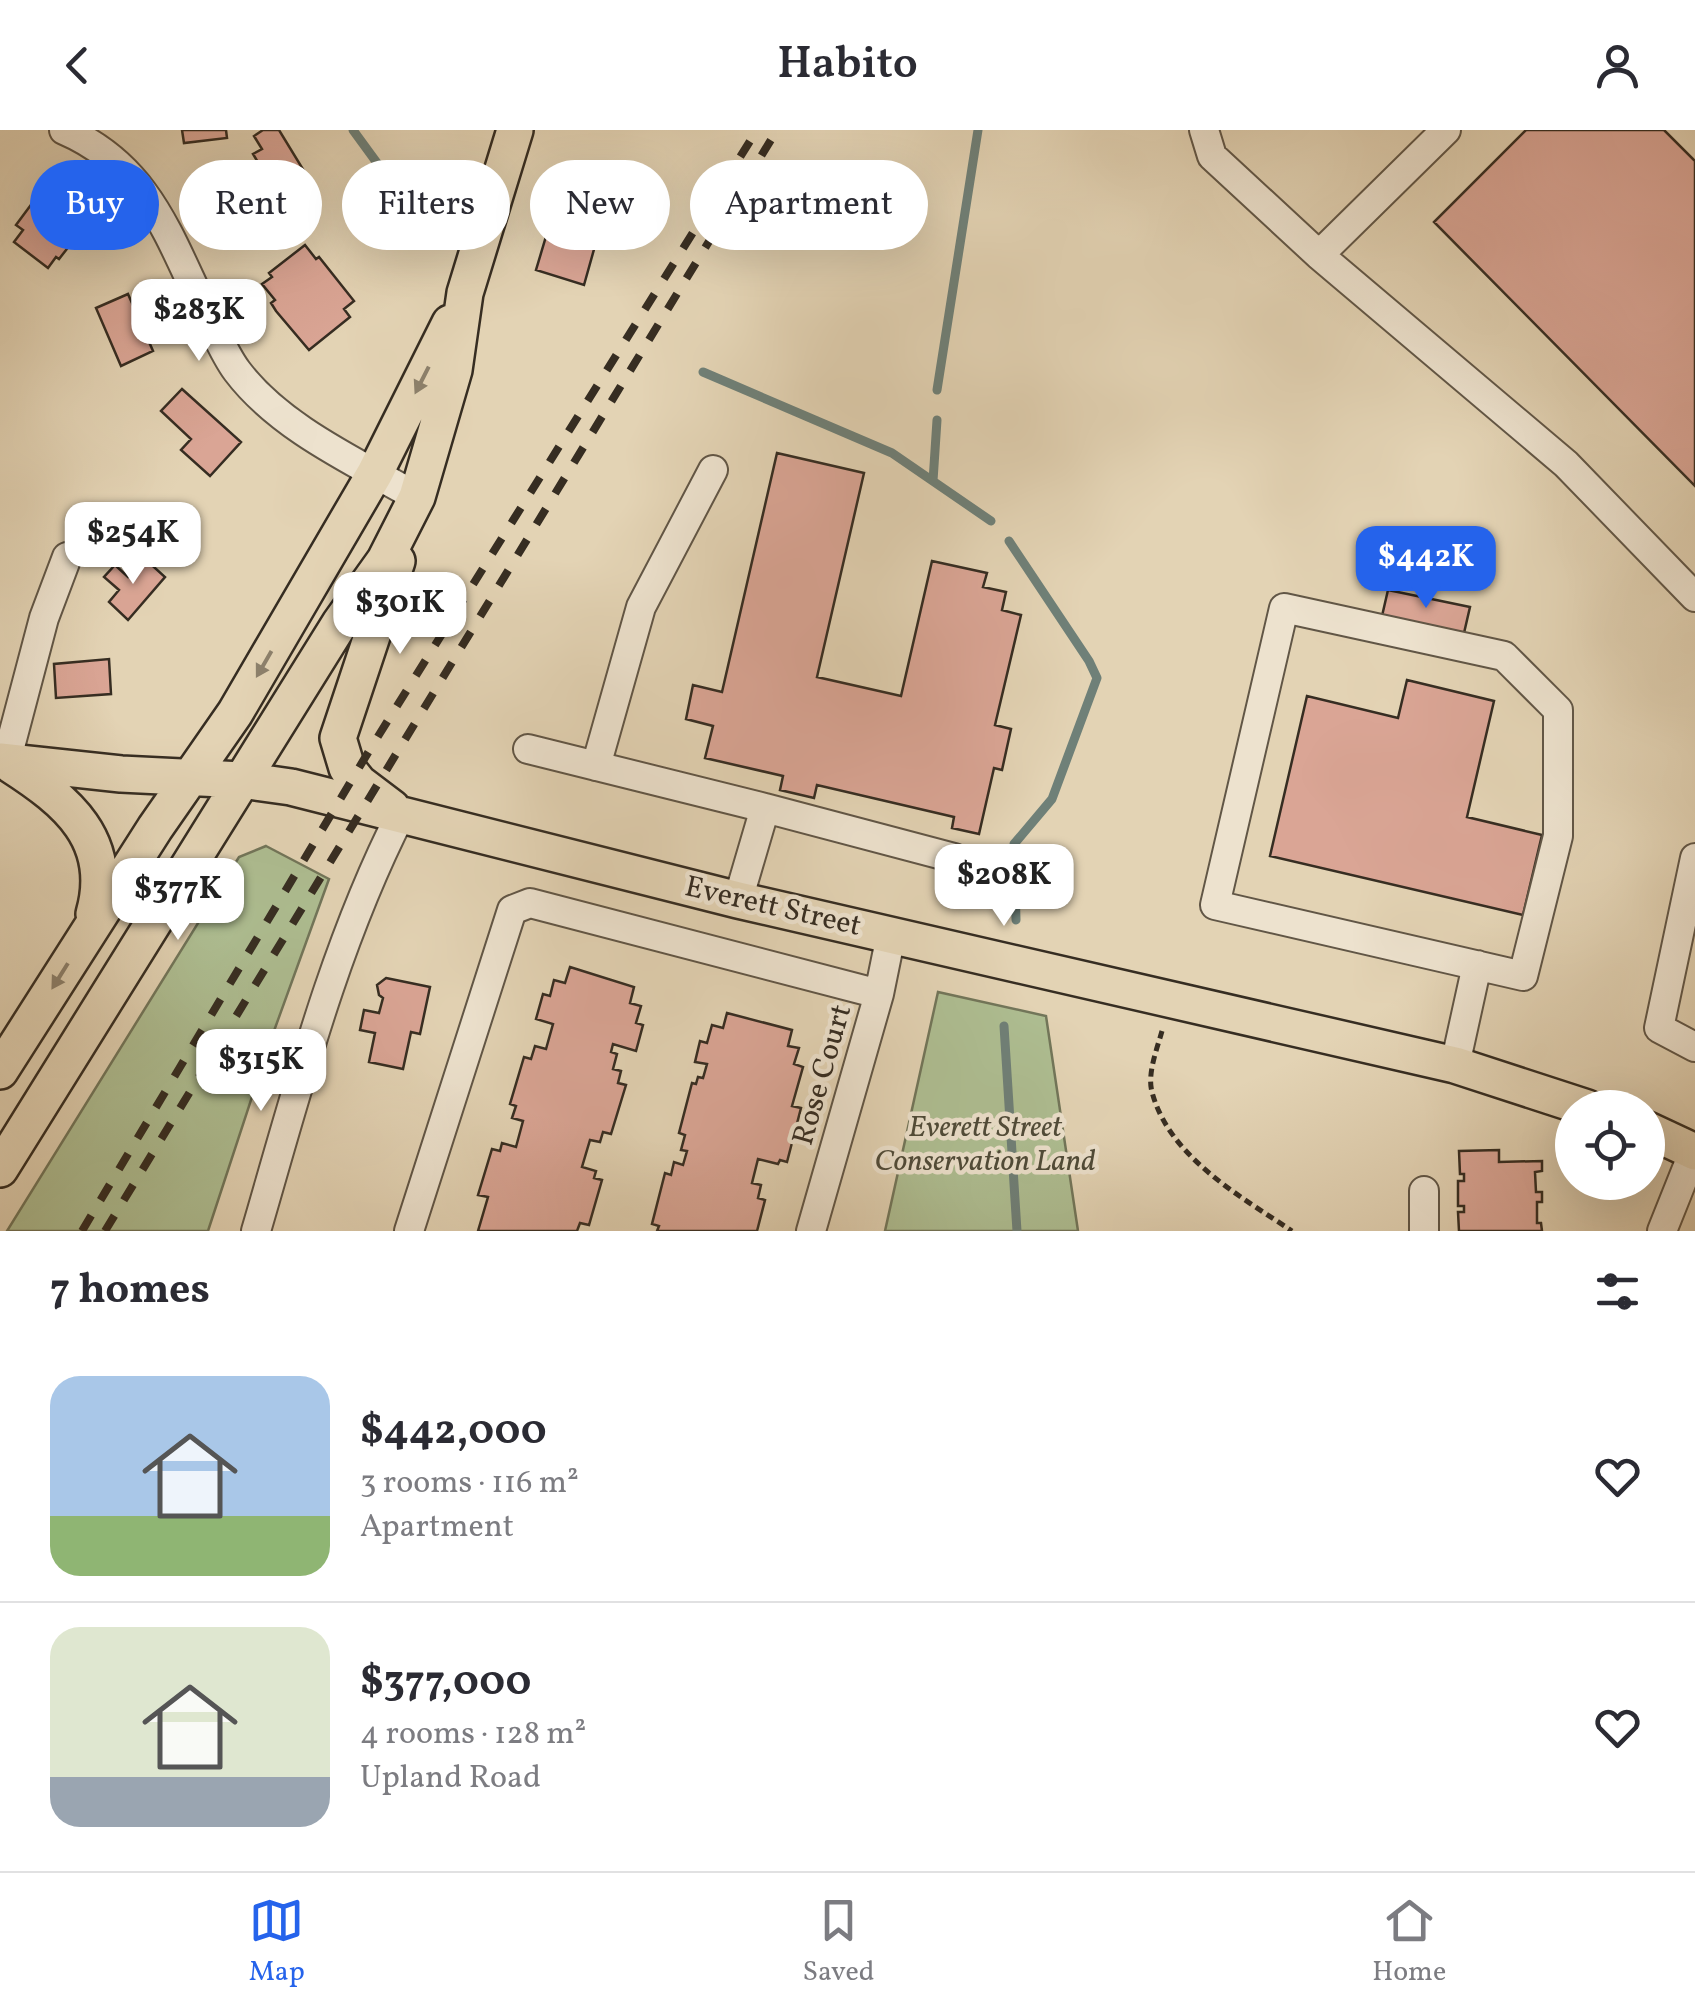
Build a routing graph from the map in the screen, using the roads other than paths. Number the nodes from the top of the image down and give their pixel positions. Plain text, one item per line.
1 (64, 130) edge
2 (515, 130) edge
3 (1204, 130) edge
4 (1446, 130) edge
5 (1319, 255) junction
6 (466, 293) junction
7 (713, 470) dead end
8 (375, 473) junction
9 (417, 497) junction
10 (67, 557) dead end
11 (1695, 597) edge
12 (528, 749) dead end
13 (3, 761) edge
14 (596, 766) junction
15 (190, 777) junction
16 (242, 780) junction
17 (765, 808) junction
18 (401, 814) junction
19 (954, 858) dead end
20 (1695, 858) edge
21 (738, 900) junction
22 (90, 929) junction
23 (890, 935) junction
24 (1477, 965) junction
25 (879, 994) junction
26 (1695, 1047) edge
27 (1455, 1065) junction
28 (0, 1071) edge
29 (1555, 1098) edge
30 (1665, 1138) edge
31 (1695, 1152) edge
32 (0, 1169) edge
33 (1424, 1191) dead end
34 (256, 1231) edge
35 (408, 1231) edge
36 (810, 1231) edge
37 (1424, 1231) edge
38 (1662, 1231) edge

1 - 8 street
2 - 6 main road
3 - 5 street
4 - 5 street
5 - 11 street
6 -> 8 main road
6 - 9 main road
7 - 14 street
8 - 9 street
8 -> 15 main road
9 - 16 main road
9 - 18 main road
10 - 13 street
12 - 14 street
13 - 15 main road, Everett Street
13 - 22 main road
14 - 17 street
15 - 16 main road, Everett Street
15 - 22 main road
16 - 18 main road, Everett Street
16 - 32 main road
17 - 19 street
17 - 21 street
18 - 21 main road, Everett Street
18 - 34 street
20 - 26 street
21 - 23 main road, Everett Street
22 -> 28 main road
23 - 25 street, Rose Court
23 - 27 main road, Everett Street
24 - 24 street
24 - 27 street
25 - 35 street
25 - 36 street, Rose Court
27 - 29 main road, Everett Street
30 - 31 main road
31 - 38 street
33 - 37 street

